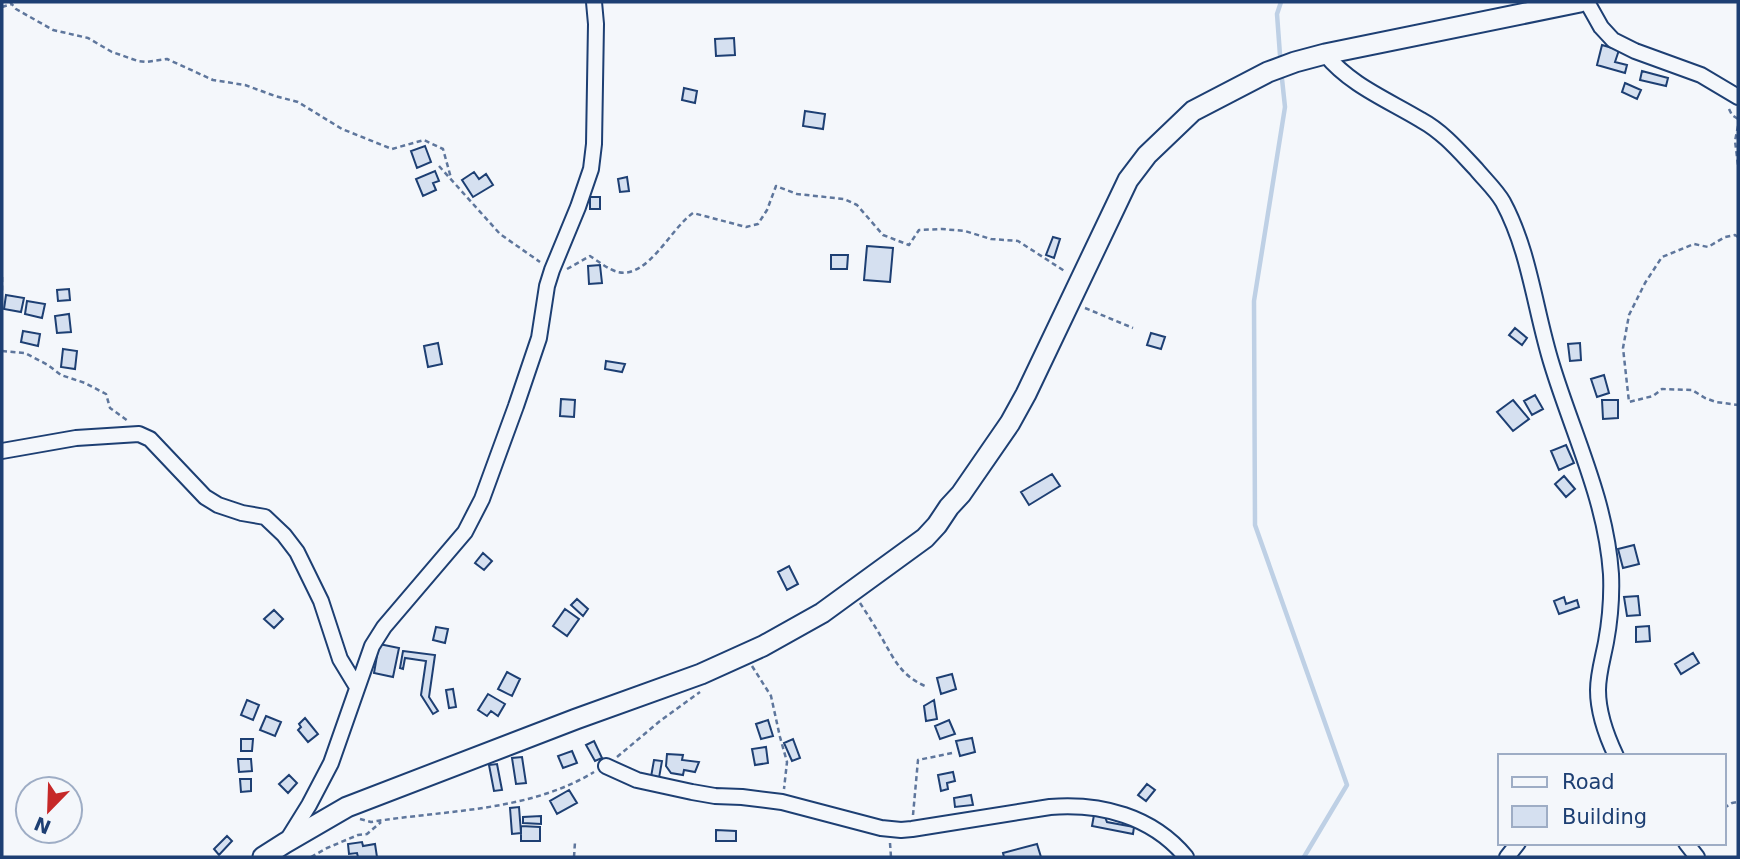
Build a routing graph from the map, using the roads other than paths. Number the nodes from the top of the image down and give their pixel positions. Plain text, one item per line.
1 (594, 2) edge
2 (1580, 2) edge
3 (1587, 2) edge
4 (1325, 54) junction
5 (1738, 97) edge
6 (2, 451) edge
7 (357, 687) junction
8 (1615, 754) edge
9 (606, 766) road end
10 (285, 843) junction
11 (263, 857) edge
12 (1186, 857) edge

1 - 7 street
2 - 4 main road
3 - 5 street
4 - 8 street
4 - 10 main road
6 - 7 street
7 - 10 street
9 - 12 street
10 - 11 main road

